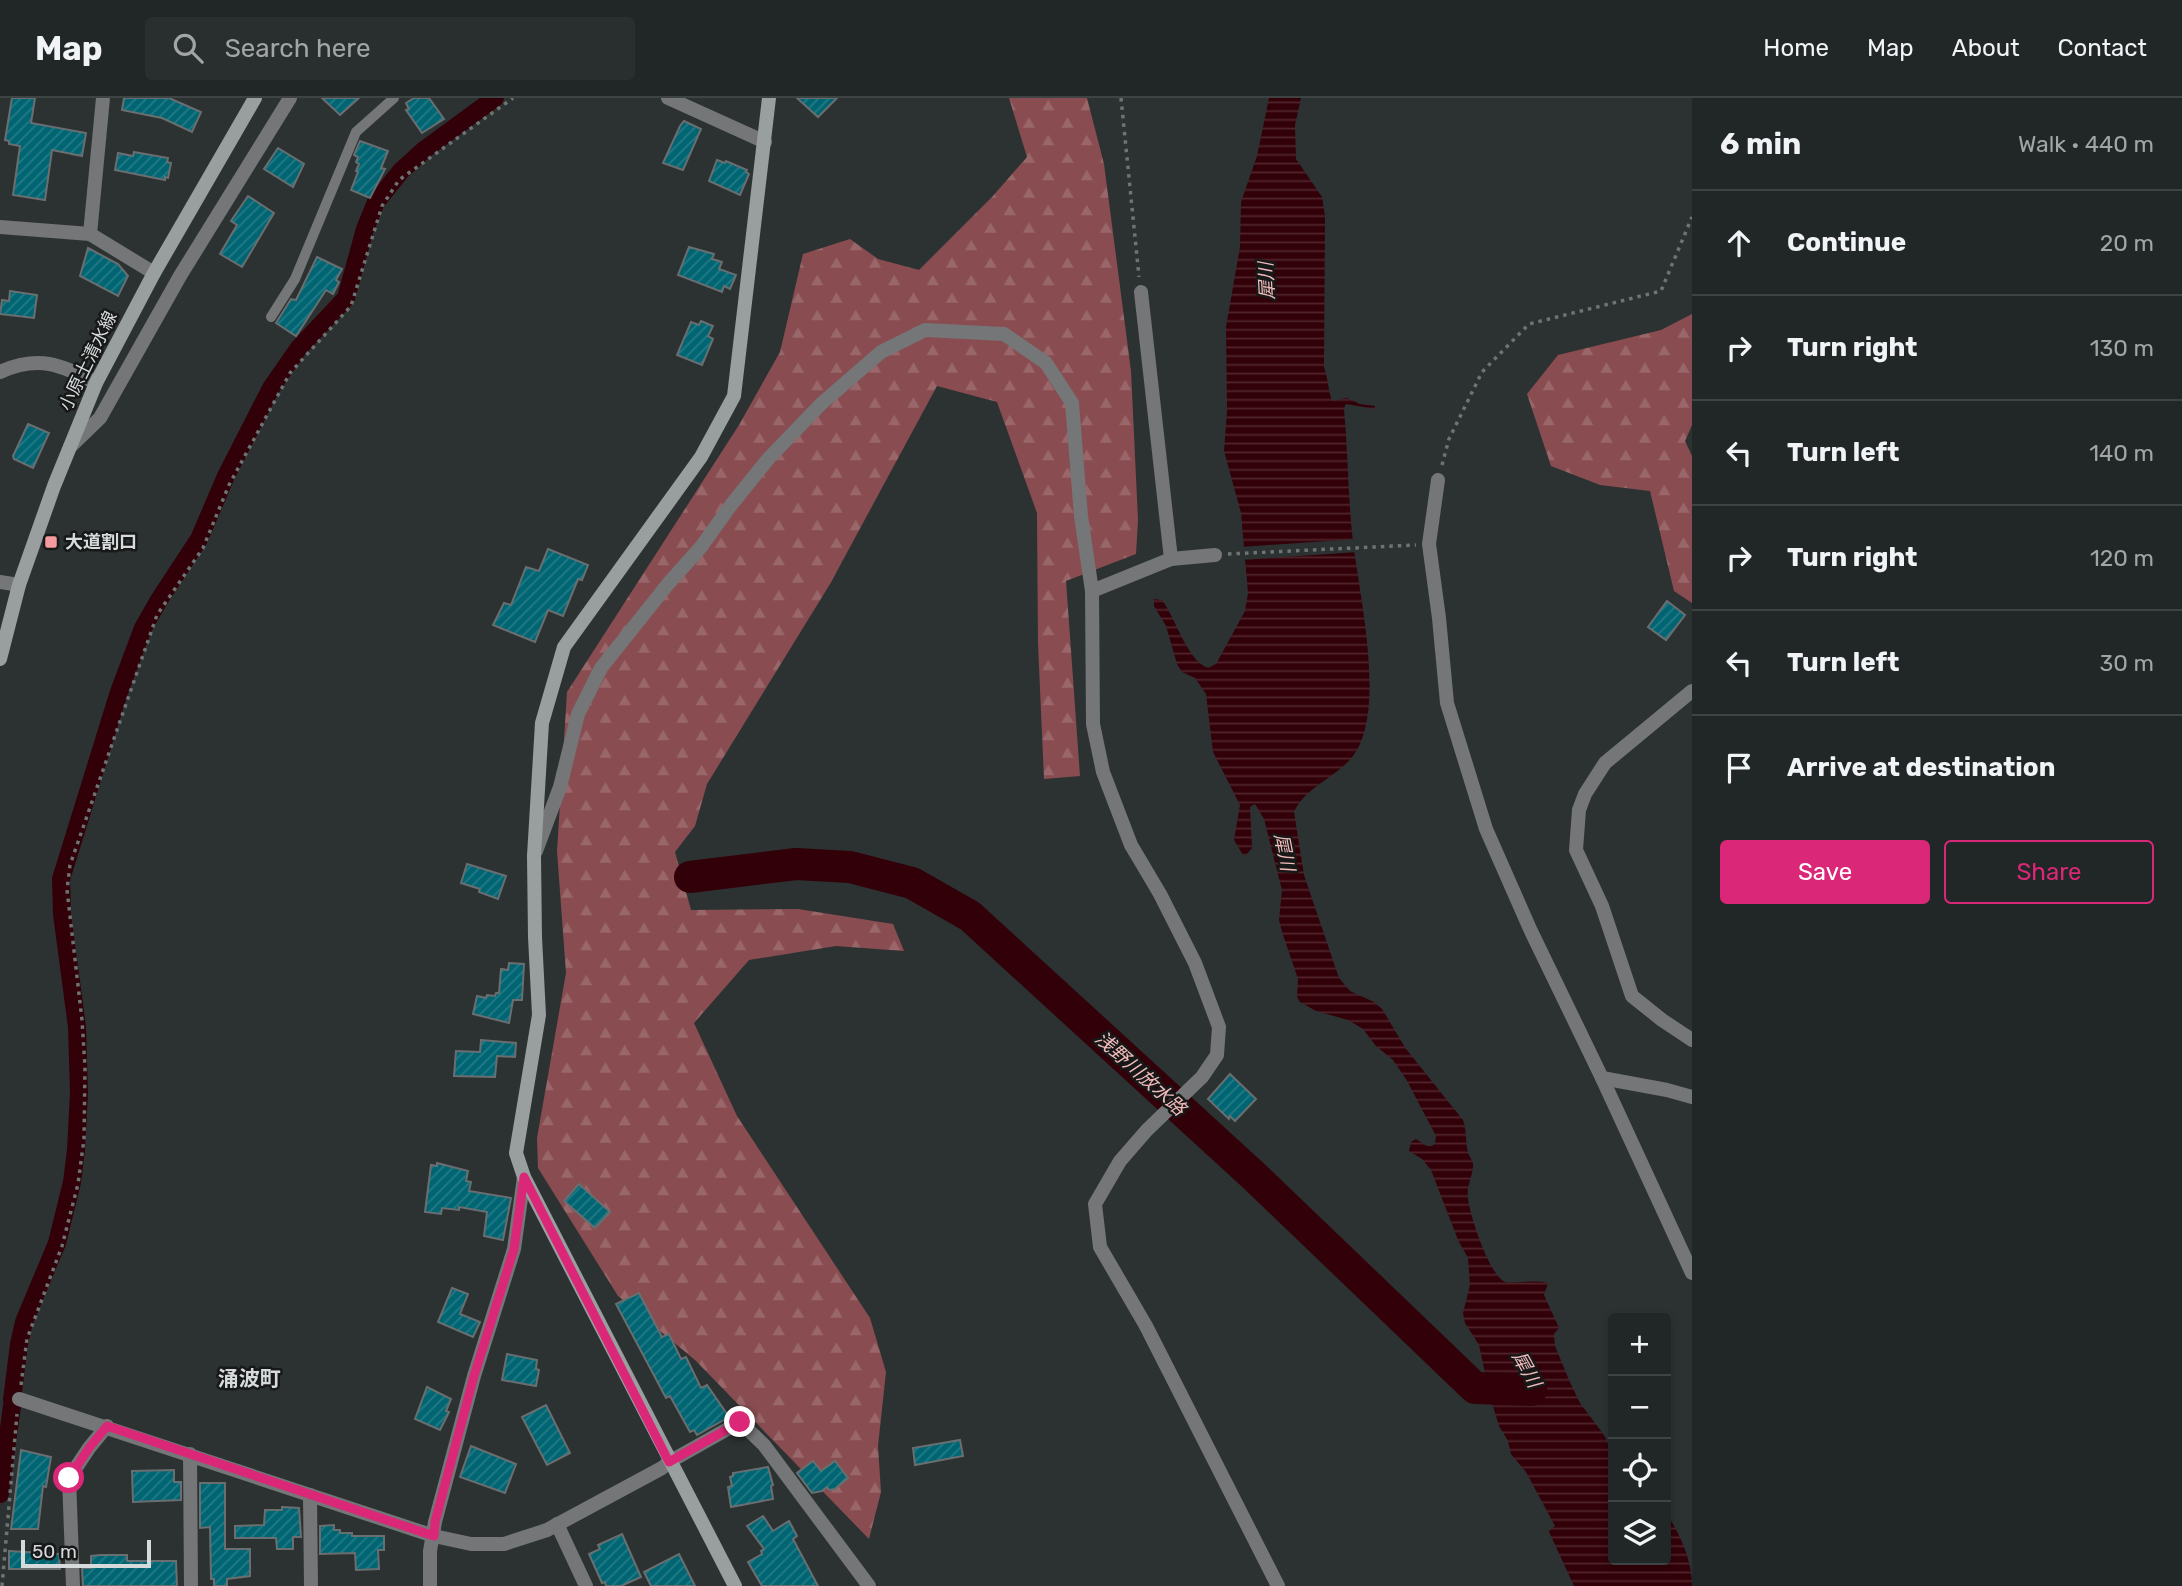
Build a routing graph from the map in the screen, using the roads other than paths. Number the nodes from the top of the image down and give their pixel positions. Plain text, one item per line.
1 (103, 98) edge
2 (255, 98) edge
3 (290, 98) edge
4 (394, 98) edge
5 (668, 98) edge
6 (769, 98) edge
7 (765, 142) junction
8 (0, 227) edge
9 (89, 234) junction
10 (154, 273) junction
11 (1141, 292) road end
12 (271, 317) dead end
13 (0, 372) edge
14 (96, 383) junction
15 (70, 447) junction
16 (1438, 481) road end
17 (1215, 555) road end
18 (1171, 559) junction
19 (0, 582) edge
20 (19, 584) junction
21 (1092, 590) junction
22 (0, 660) edge
23 (1692, 691) edge
24 (534, 856) junction
25 (1692, 1040) edge
26 (1602, 1078) junction
27 (1692, 1097) edge
28 (524, 1177) junction
29 (1692, 1273) edge
30 (19, 1399) road end
31 (107, 1426) junction
32 (190, 1454) junction
33 (669, 1462) junction
34 (310, 1494) junction
35 (557, 1524) junction
36 (434, 1536) junction
37 (73, 1586) edge
38 (191, 1586) edge
39 (311, 1586) edge
40 (430, 1586) edge
41 (586, 1586) edge
42 (735, 1586) edge
43 (869, 1586) edge
44 (1278, 1586) edge

1 - 9 street
2 - 10 street, 小原土清水線
3 - 15 street
4 - 12 lane
5 - 7 street
6 - 7 street
7 - 24 street
8 - 9 street
9 - 10 street
10 - 14 street, 小原土清水線
11 - 18 street
13 - 14 street
14 - 15 street, 小原土清水線
15 - 20 street, 小原土清水線
16 - 26 street
17 - 18 street
18 - 21 street
19 - 20 street
20 - 22 street, 小原土清水線
21 - 24 street
21 - 44 street
23 - 25 street
24 - 28 street
26 - 27 street
26 - 29 street
28 - 33 street
28 - 36 street
30 - 31 street
31 - 32 street
31 - 37 street
32 - 34 street
32 - 38 street
33 - 35 street
33 - 42 street
33 - 43 street
34 - 36 street
34 - 39 street
35 - 36 street
35 - 41 street
36 - 40 street

